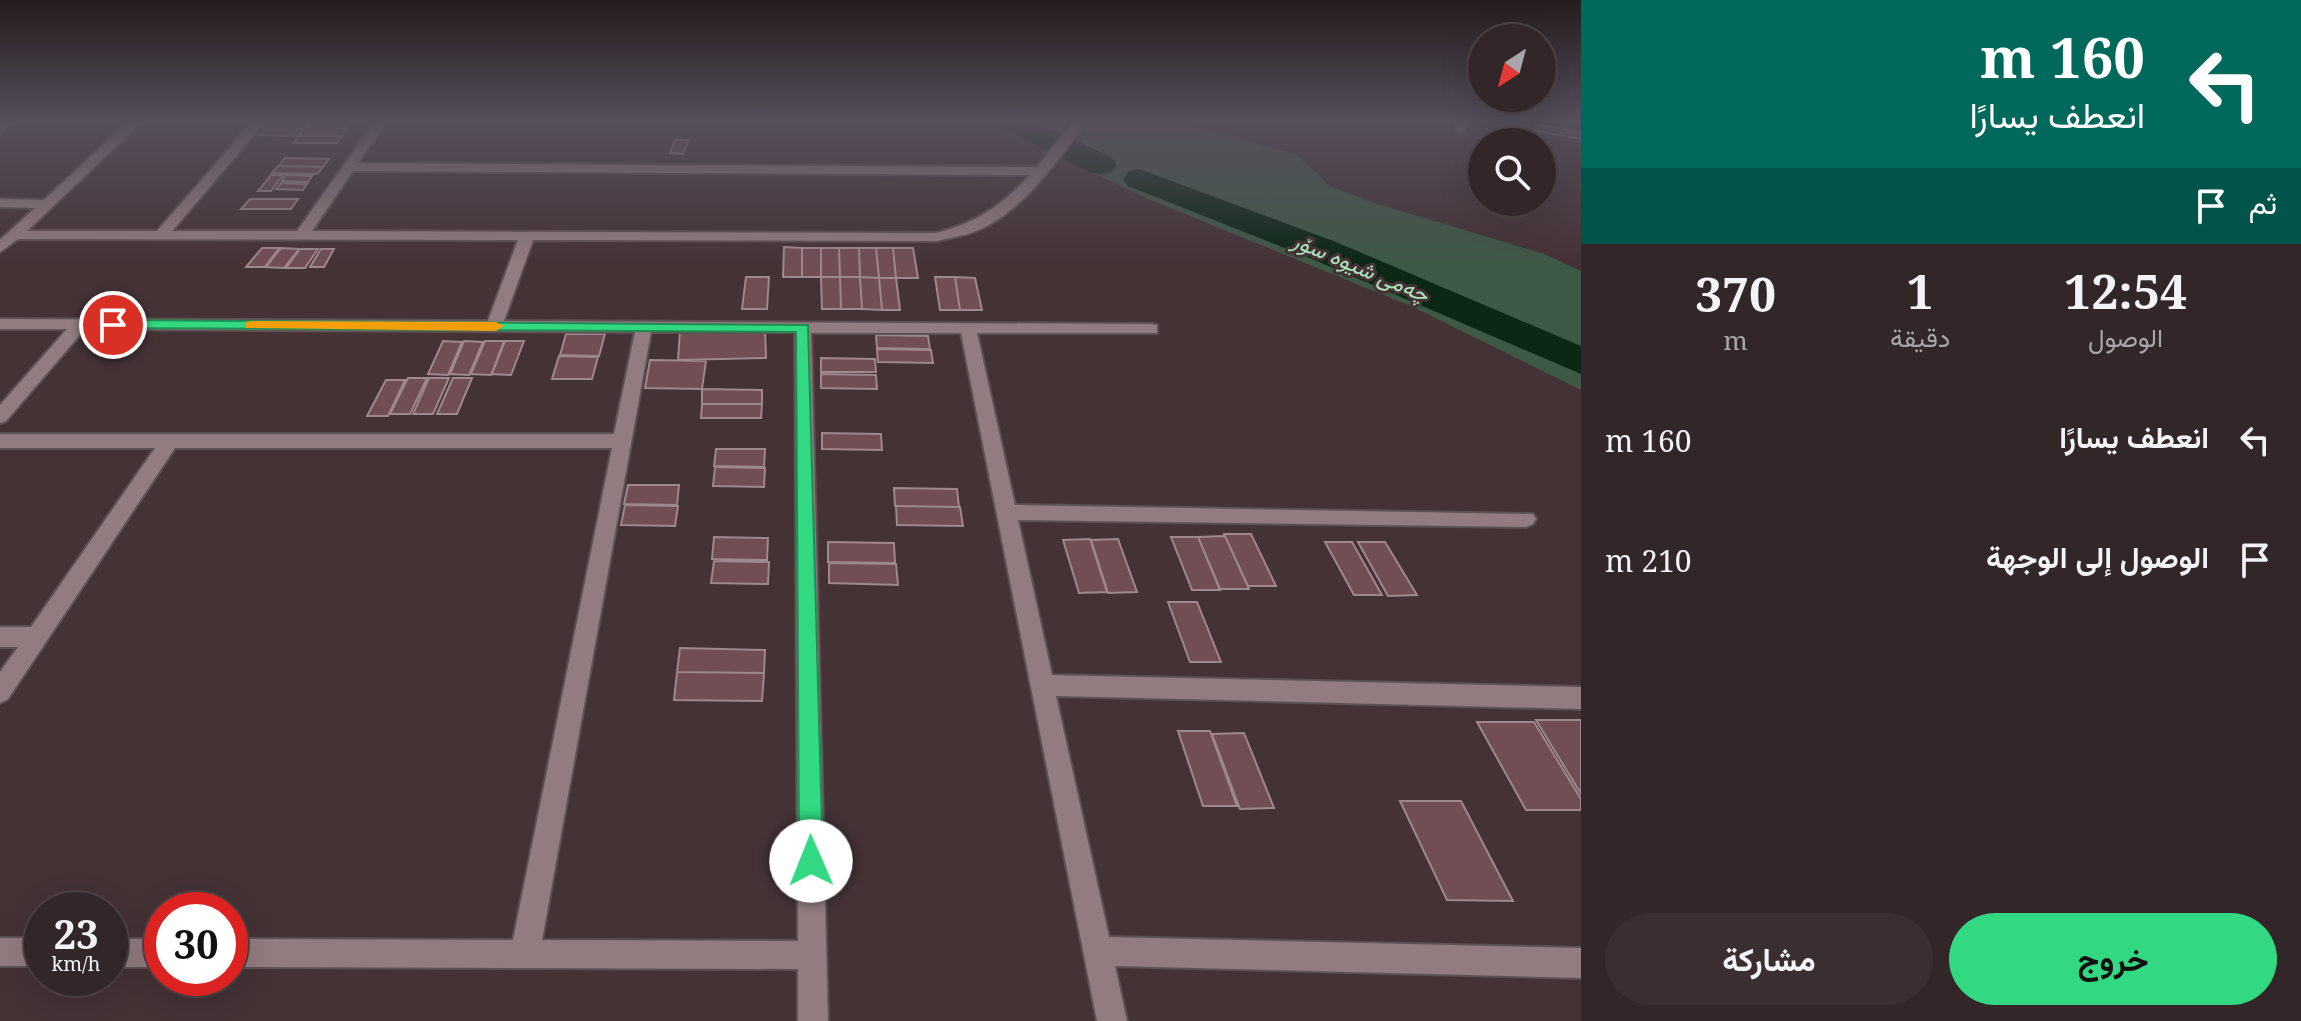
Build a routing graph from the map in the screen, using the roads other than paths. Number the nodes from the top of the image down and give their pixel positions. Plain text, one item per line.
1 (349, 167) edge
2 (1044, 167) edge
3 (87, 168) edge
4 (220, 168) edge
5 (0, 203) edge
6 (48, 204) junction
7 (15, 235) junction
8 (161, 235) junction
9 (301, 236) junction
10 (527, 236) junction
11 (0, 248) edge
12 (0, 324) edge
13 (81, 324) junction
14 (494, 326) junction
15 (644, 327) junction
16 (803, 328) junction
17 (968, 328) junction
18 (1151, 329) dead end
19 (0, 417) edge
20 (0, 441) edge
21 (623, 441) junction
22 (169, 442) junction
23 (1006, 512) junction
24 (1526, 519) dead end
25 (0, 637) edge
26 (38, 637) junction
27 (1042, 685) junction
28 (0, 692) edge
29 (1581, 698) edge
30 (1097, 951) junction
31 (0, 952) edge
32 (24, 952) edge
33 (248, 953) edge
34 (525, 954) junction
35 (812, 955) junction
36 (1581, 963) edge
37 (813, 1021) edge
38 (1112, 1021) edge

1 - 9 street
2 - 10 street
3 - 6 street
4 - 8 street
5 - 6 street
6 - 7 street
7 - 8 street
7 - 11 street
8 - 9 street
9 - 10 street
10 - 14 street
12 - 13 street
13 - 14 street
13 - 19 street
14 - 15 street
15 - 16 street
15 - 21 street
16 - 17 street
16 - 35 street
17 - 18 street
17 - 23 street
20 - 22 street
21 - 22 street
21 - 34 street
22 - 26 street
23 - 24 street
23 - 27 street
25 - 26 street
26 - 28 street
27 - 29 street
27 - 30 street
30 - 36 street
30 - 38 street
31 - 32 street
33 - 34 street
34 - 35 street
35 - 37 street

